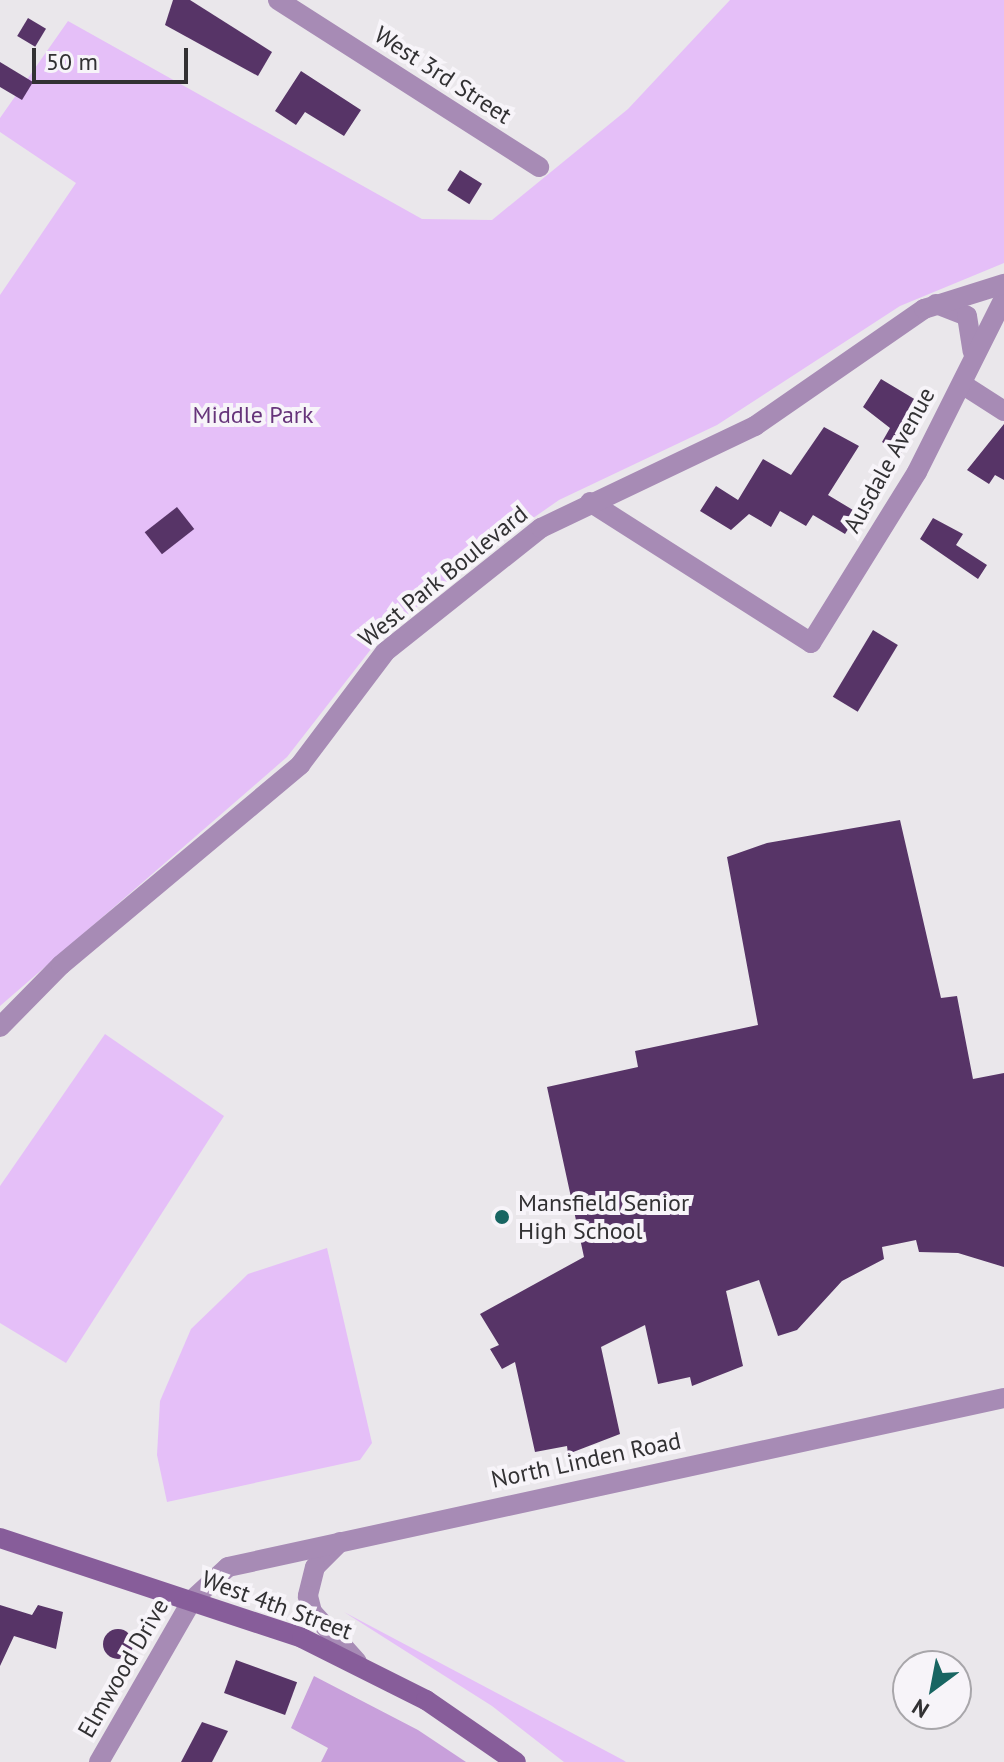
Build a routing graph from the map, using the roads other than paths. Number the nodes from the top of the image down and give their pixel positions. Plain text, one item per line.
1 (278, 0) edge
2 (539, 167) dead end
3 (1004, 284) edge
4 (1004, 298) edge
5 (936, 304) junction
6 (971, 364) junction
7 (962, 384) junction
8 (1004, 411) edge
9 (590, 502) junction
10 (0, 1027) edge
11 (1004, 1398) edge
12 (0, 1538) edge
13 (340, 1542) junction
14 (192, 1600) junction
15 (357, 1662) junction
16 (99, 1762) edge
17 (516, 1762) edge

1 - 2 street, West 3rd Street
3 - 5 street, West Park Boulevard
4 - 6 street, Ausdale Avenue
5 - 6 street
5 - 9 street, West Park Boulevard
6 - 7 street, Ausdale Avenue
7 - 8 street
7 - 9 street, Ausdale Avenue
9 - 10 street, West Park Boulevard
11 - 13 street, North Linden Road
12 - 14 main road, West 4th Street
13 - 14 street, North Linden Road
13 - 15 street
14 - 15 main road, West 4th Street
14 - 16 street, Elmwood Drive
15 - 17 main road, West 4th Street

